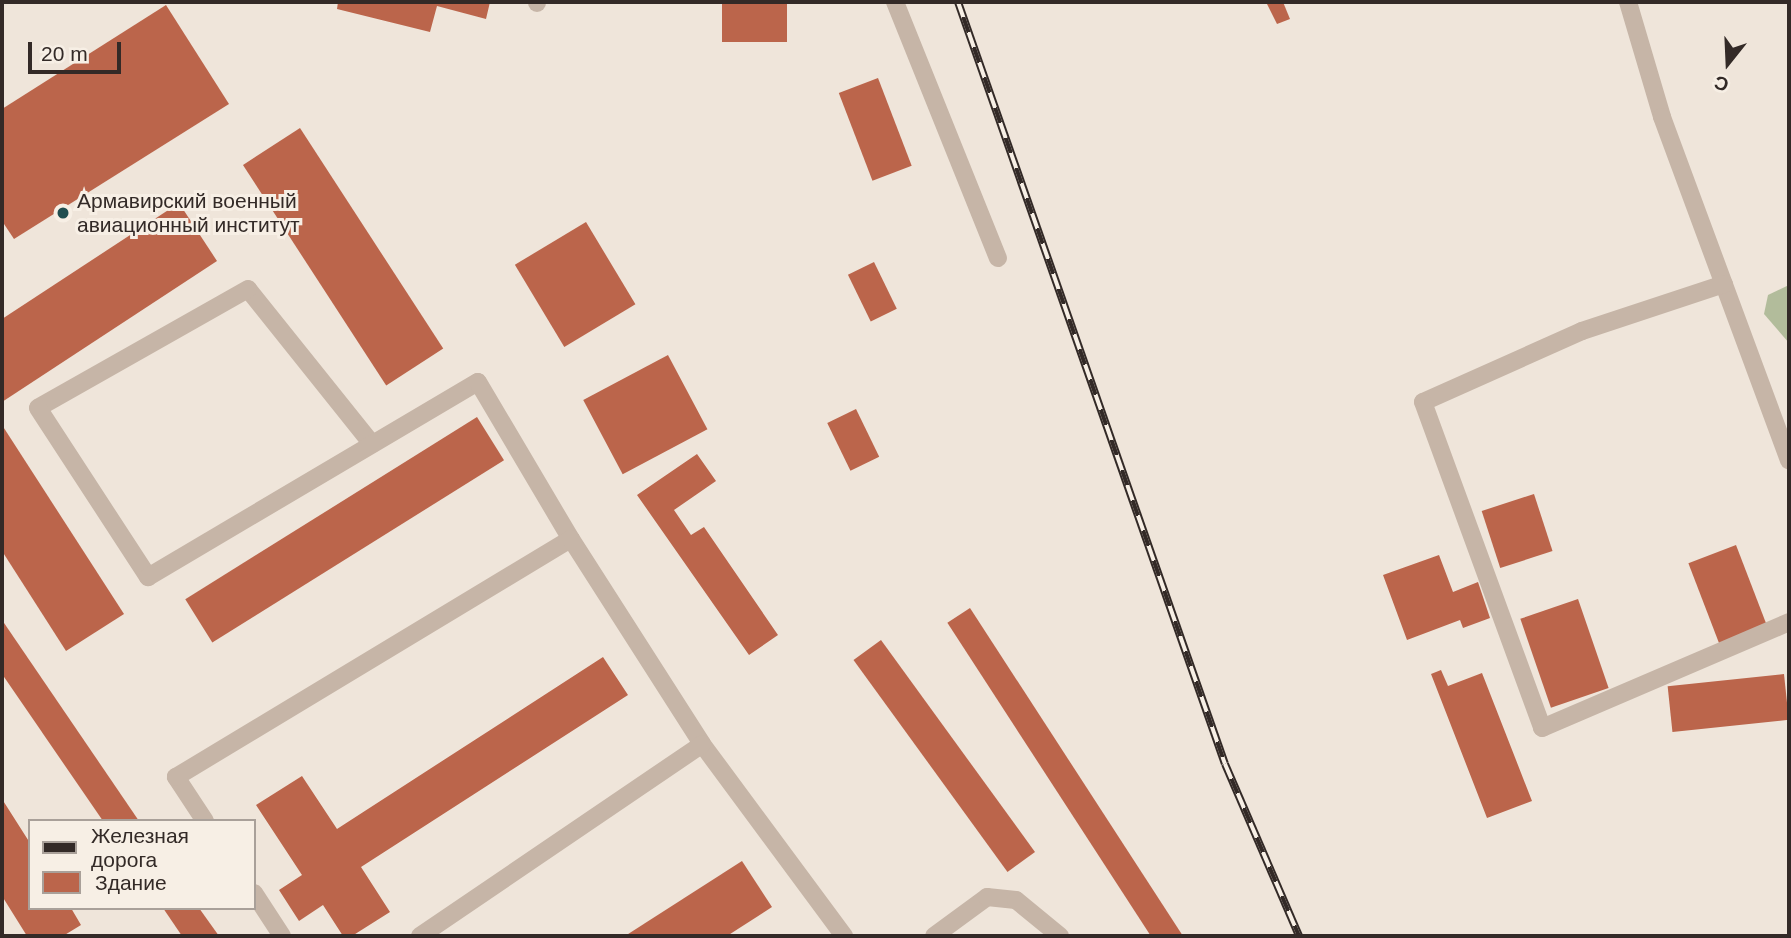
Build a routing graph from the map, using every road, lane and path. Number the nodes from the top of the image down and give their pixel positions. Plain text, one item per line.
1 (895, 2) edge
2 (1628, 2) edge
3 (998, 258) dead end
4 (1724, 284) junction
5 (372, 444) junction
6 (1789, 460) edge
7 (571, 539) junction
8 (1789, 622) edge
9 (702, 744) junction
10 (204, 819) edge
11 (256, 896) edge
12 (282, 936) edge
13 (421, 936) edge
14 (844, 936) edge
15 (934, 936) edge
16 (1060, 936) edge

1 - 3 lane
2 - 4 lane
4 - 6 lane
4 - 8 lane
5 - 5 lane
5 - 7 lane
7 - 9 lane
7 - 10 lane
9 - 13 lane
9 - 14 lane
11 - 12 lane
15 - 16 lane

